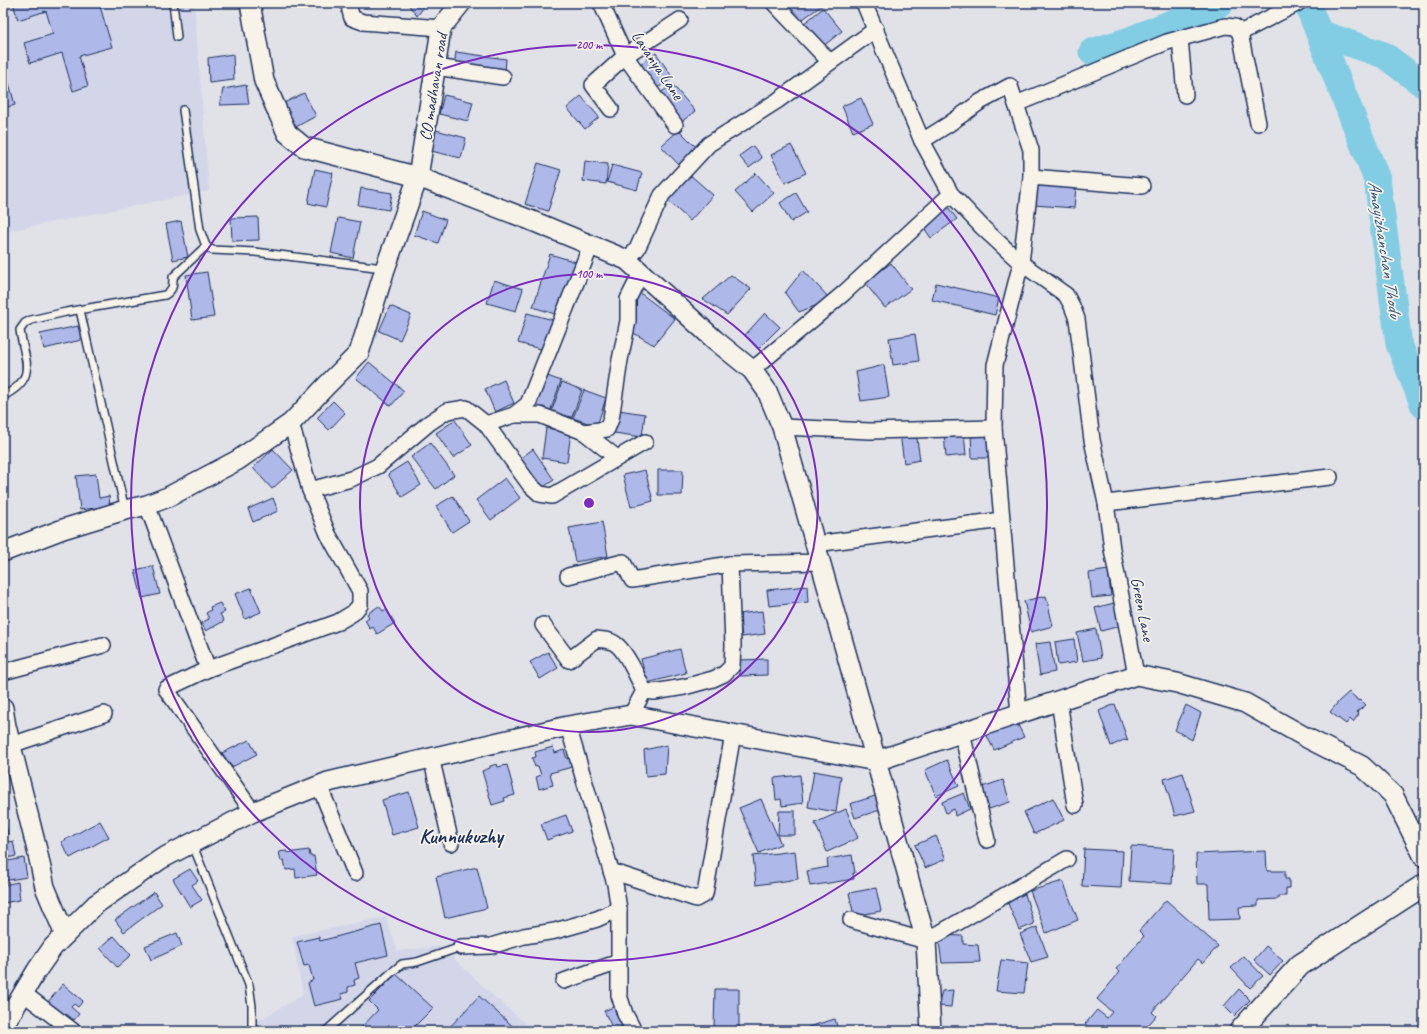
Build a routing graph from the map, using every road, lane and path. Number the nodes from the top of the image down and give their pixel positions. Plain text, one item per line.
1 (173, 3) edge
2 (250, 3) edge
3 (349, 3) edge
4 (461, 3) edge
5 (601, 3) edge
6 (774, 3) edge
7 (864, 3) edge
8 (1298, 3) edge
9 (680, 20) dead end
10 (441, 28) junction
11 (876, 29) junction
12 (1240, 33) junction
13 (177, 37) dead end
14 (1180, 38) junction
15 (625, 56) junction
16 (830, 62) junction
17 (436, 67) junction
18 (503, 77) dead end
19 (1185, 95) dead end
20 (1016, 104) junction
21 (611, 109) dead end
22 (183, 110) dead end
23 (1258, 123) dead end
24 (675, 125) dead end
25 (922, 141) junction
26 (418, 177) junction
27 (1031, 177) junction
28 (1142, 186) dead end
29 (952, 194) junction
30 (591, 245) junction
31 (206, 246) junction
32 (626, 260) junction
33 (1021, 263) junction
34 (385, 269) junction
35 (641, 273) junction
36 (80, 310) junction
37 (752, 370) junction
38 (3, 396) edge
39 (514, 415) junction
40 (291, 423) junction
41 (486, 424) junction
42 (782, 427) junction
43 (994, 428) junction
44 (584, 432) junction
45 (645, 442) dead end
46 (617, 458) junction
47 (1330, 477) dead end
48 (310, 490) junction
49 (1106, 503) junction
50 (148, 505) junction
51 (125, 510) junction
52 (1002, 520) junction
53 (815, 544) junction
54 (3, 552) edge
55 (821, 562) junction
56 (730, 564) junction
57 (568, 576) dead end
58 (543, 625) dead end
59 (102, 645) dead end
60 (208, 669) junction
61 (3, 672) edge
62 (1136, 675) junction
63 (644, 691) junction
64 (1059, 701) junction
65 (3, 708) edge
66 (104, 714) dead end
67 (1018, 714) junction
68 (631, 716) junction
69 (568, 726) junction
70 (962, 733) junction
71 (733, 734) junction
72 (11, 745) junction
73 (431, 757) junction
74 (876, 761) junction
75 (319, 785) junction
76 (1075, 805) dead end
77 (253, 812) junction
78 (987, 840) dead end
79 (192, 843) junction
80 (451, 843) dead end
81 (1424, 857) edge
82 (1068, 859) dead end
83 (611, 871) junction
84 (355, 873) dead end
85 (1424, 885) edge
86 (619, 909) junction
87 (851, 920) dead end
88 (65, 935) junction
89 (926, 941) junction
90 (461, 947) joint
91 (619, 962) junction
92 (564, 981) dead end
93 (23, 993) junction
94 (3, 1027) edge
95 (73, 1031) edge
96 (252, 1031) edge
97 (326, 1031) edge
98 (634, 1031) edge
99 (931, 1031) edge
100 (1240, 1031) edge

1 - 13 lane
2 - 26 street
3 - 10 street
4 - 10 street, CO madhavan road
5 - 15 street, Lavanya Lane
6 - 16 street
7 - 11 street, Green Lane
8 - 12 street
9 - 15 street
10 - 17 street, CO madhavan road
11 - 16 street
11 - 25 street, Green Lane
12 - 14 street
12 - 23 street
14 - 19 street
14 - 20 street
15 - 21 street
15 - 24 street, Lavanya Lane
16 - 32 street
17 - 18 street
17 - 26 street, CO madhavan road
20 - 25 street
20 - 27 street
22 - 31 lane
25 - 29 street, Green Lane
26 - 30 street
26 - 34 street, CO madhavan road
27 - 28 street
27 - 33 street
29 - 33 street, Green Lane
29 - 37 street
30 - 32 street
30 - 39 street
31 - 34 lane
31 - 36 lane
32 - 35 street
33 - 43 street
33 - 49 street, Green Lane
34 - 40 street, CO madhavan road
35 - 37 street
35 - 44 street
36 - 38 lane
36 - 51 lane
37 - 42 street
39 - 41 street
39 - 44 street
40 - 48 street
40 - 50 street, CO madhavan road
41 - 46 street
41 - 48 street
42 - 43 street
42 - 53 street
43 - 52 street
44 - 46 street
45 - 46 street
47 - 49 street
48 - 60 street
49 - 62 street, Green Lane
50 - 51 street, CO madhavan road
50 - 60 street
51 - 54 street, CO madhavan road
52 - 53 street
52 - 67 street
53 - 55 street
55 - 56 street
55 - 74 street
56 - 57 street
56 - 63 street
58 - 63 street
59 - 61 street
60 - 77 street
62 - 64 street
62 - 81 street
63 - 68 street
64 - 67 street
64 - 76 street
65 - 72 street
66 - 72 street
67 - 70 street
68 - 69 street
68 - 71 street
69 - 73 street
69 - 83 street
70 - 74 street
70 - 78 street
71 - 74 street
71 - 83 street
72 - 88 street
73 - 75 street
73 - 80 street
74 - 89 street
75 - 77 street
75 - 84 street
77 - 79 street
79 - 88 street
79 - 96 lane
82 - 89 street
83 - 86 street
85 - 100 main road
86 - 90 street
86 - 91 street
87 - 89 street
88 - 93 street
89 - 99 street
90 - 97 lane
91 - 92 street
91 - 98 street
93 - 94 street
93 - 95 street

